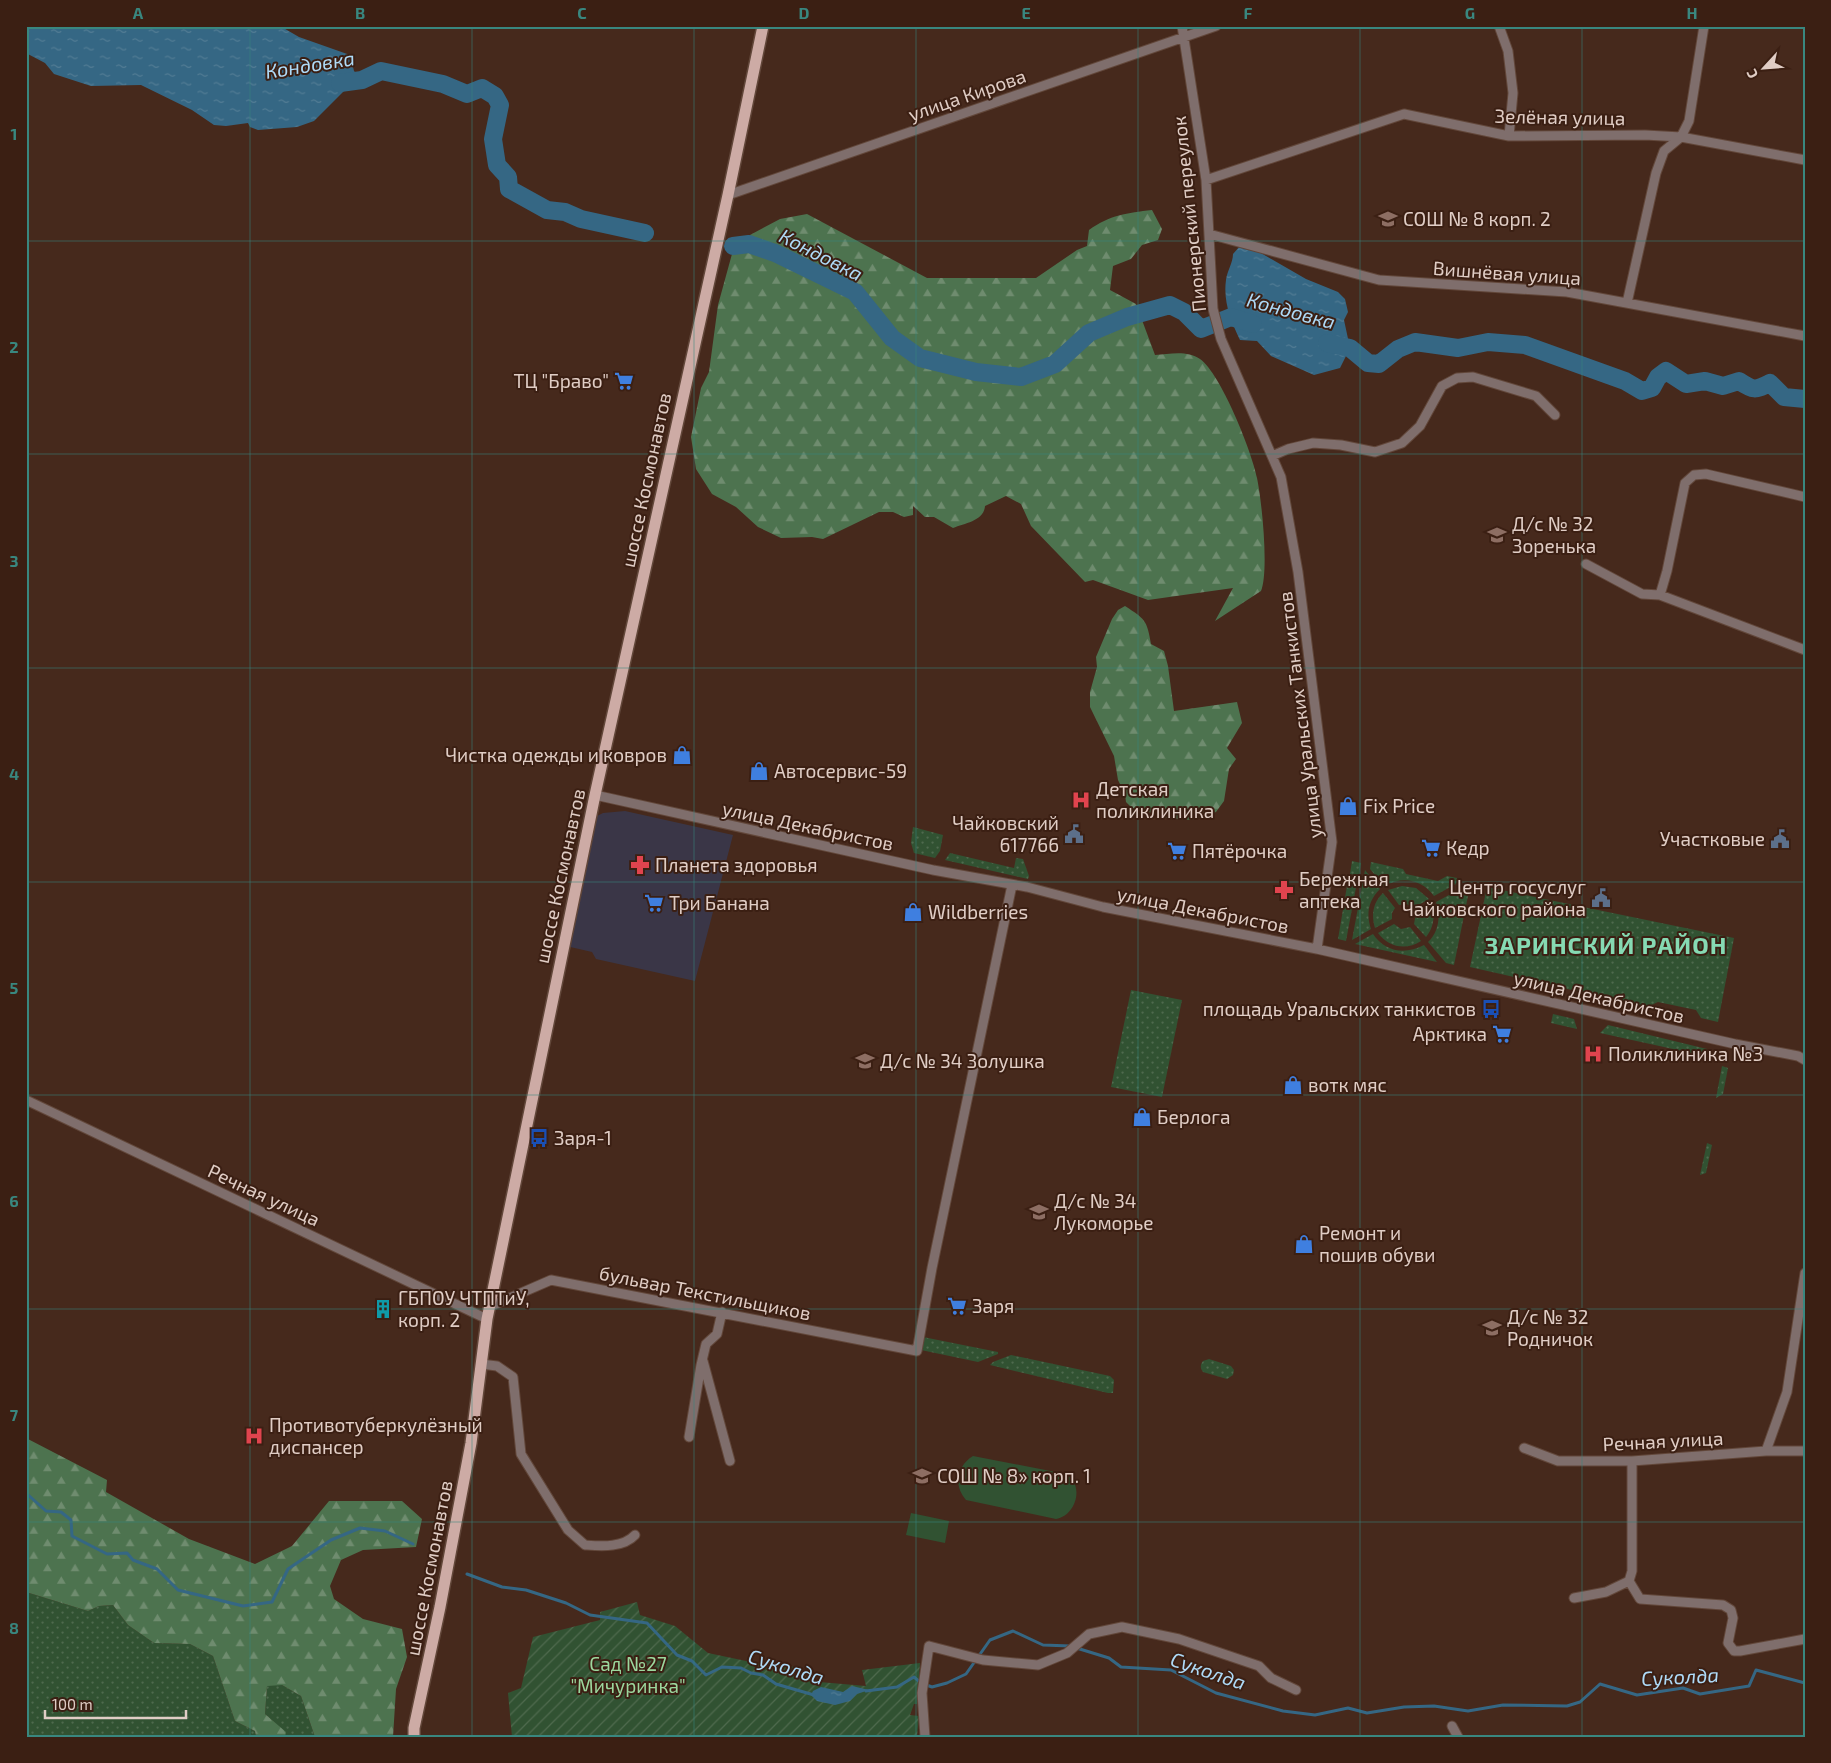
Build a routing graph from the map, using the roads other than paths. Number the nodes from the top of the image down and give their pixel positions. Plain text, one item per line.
1 (763, 26) edge
2 (1182, 26) edge
3 (1216, 26) edge
4 (1499, 26) edge
5 (1704, 26) edge
6 (1184, 37) junction
7 (1509, 136) junction
8 (1681, 137) junction
9 (1805, 160) edge
10 (1206, 180) junction
11 (728, 195) junction
12 (1209, 234) junction
13 (1628, 303) junction
14 (1805, 336) edge
15 (1555, 415) dead end
16 (1272, 456) junction
17 (1281, 477) joint
18 (1805, 497) edge
19 (1586, 564) dead end
20 (1660, 595) junction
21 (1805, 650) edge
22 (595, 795) junction
23 (1012, 885) junction
24 (1317, 949) junction
25 (1805, 1060) edge
26 (26, 1100) edge
27 (1805, 1272) edge
28 (491, 1306) junction
29 (722, 1312) junction
30 (487, 1319) junction
31 (702, 1358) junction
32 (480, 1364) junction
33 (689, 1437) dead end
34 (1524, 1448) dead end
35 (1766, 1451) junction
36 (1805, 1451) edge
37 (730, 1461) dead end
38 (1632, 1461) junction
39 (635, 1535) dead end
40 (1629, 1581) junction
41 (1574, 1598) dead end
42 (1805, 1639) edge
43 (1296, 1690) dead end
44 (1452, 1726) dead end
45 (414, 1737) edge
46 (925, 1737) edge
47 (1458, 1737) edge

1 - 11 main road, шоссе Космонавтов
2 - 6 street, Пионерский переулок
3 - 6 street, улица Кирова
4 - 7 street
5 - 8 street
6 - 10 street, Пионерский переулок
6 - 11 street, улица Кирова
7 - 8 street, Зелёная улица
7 - 10 street, Зелёная улица
8 - 9 street, Зелёная улица
8 - 13 street
10 - 12 street, Пионерский переулок
11 - 22 main road, шоссе Космонавтов
12 - 13 street, Вишнёвая улица
12 - 16 street, Пионерский переулок
13 - 14 street, Вишнёвая улица
15 - 16 street
16 - 17 street, Пионерский переулок
17 - 24 street, улица Уральских Танкистов
18 - 20 street
19 - 20 street
20 - 21 street
22 - 23 street, улица Декабристов
22 - 28 main road, шоссе Космонавтов
23 - 24 street, улица Декабристов
23 - 29 street, бульвар Текстильщиков
24 - 25 street, улица Декабристов
26 - 30 street, Речная улица
27 - 35 street
28 - 29 street, бульвар Текстильщиков
28 - 30 main road, шоссе Космонавтов
29 - 31 street
30 - 32 main road, шоссе Космонавтов
31 - 33 street
31 - 37 street
32 - 39 street
32 - 45 main road, шоссе Космонавтов
34 - 38 street, Речная улица
35 - 36 street, Речная улица
35 - 38 street, Речная улица
38 - 40 street
40 - 41 street
40 - 42 street
43 - 46 street
44 - 47 street

